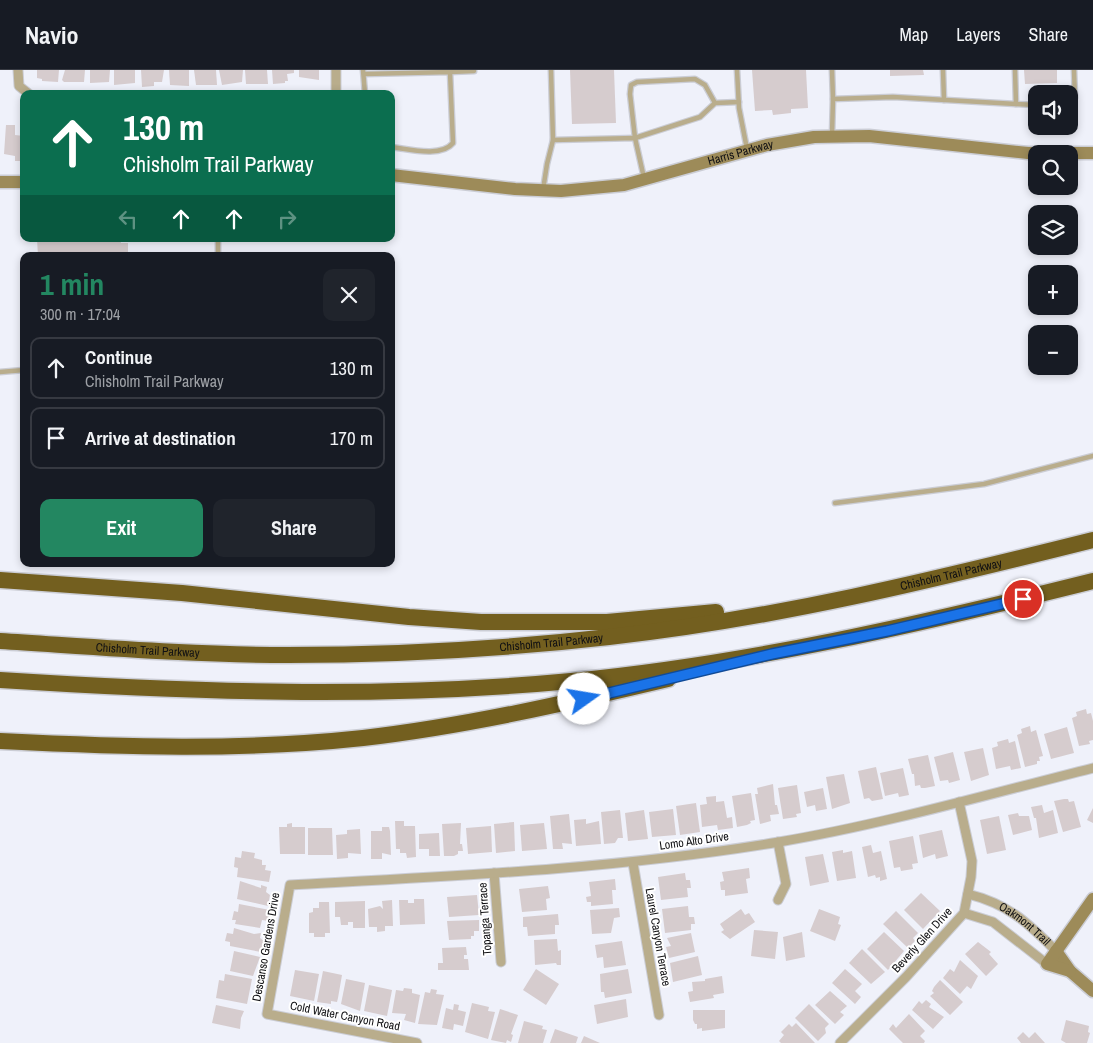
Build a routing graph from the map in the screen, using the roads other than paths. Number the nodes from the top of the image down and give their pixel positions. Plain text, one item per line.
1 (18, 70) edge
2 (336, 70) edge
3 (551, 70) edge
4 (737, 70) edge
5 (832, 70) edge
6 (943, 70) edge
7 (1015, 70) edge
8 (1074, 70) edge
9 (474, 71) edge
10 (363, 72) edge
11 (450, 72) junction
12 (1075, 85) edge
13 (24, 90) edge
14 (336, 90) edge
15 (365, 90) edge
16 (833, 99) junction
17 (944, 100) junction
18 (739, 102) junction
19 (715, 103) junction
20 (1016, 104) junction
21 (1028, 105) edge
22 (832, 136) junction
23 (635, 138) junction
24 (553, 140) junction
25 (395, 147) edge
26 (747, 150) junction
27 (1093, 153) edge
28 (395, 176) edge
29 (645, 179) junction
30 (0, 182) edge
31 (20, 182) edge
32 (543, 190) junction
33 (20, 370) edge
34 (0, 372) edge
35 (1093, 456) edge
36 (835, 503) dead end
37 (1093, 540) edge
38 (0, 580) edge
39 (1093, 581) edge
40 (860, 597) junction
41 (0, 641) edge
42 (772, 654) junction
43 (0, 680) edge
44 (0, 741) edge
45 (1093, 768) edge
46 (959, 802) junction
47 (778, 842) junction
48 (633, 863) junction
49 (494, 873) junction
50 (290, 885) joint
51 (968, 894) junction
52 (1093, 899) edge
53 (778, 900) dead end
54 (964, 913) junction
55 (1056, 951) junction
56 (501, 962) dead end
57 (1047, 964) junction
58 (1070, 972) junction
59 (1093, 992) edge
60 (267, 1014) joint
61 (659, 1015) dead end
62 (417, 1043) edge
63 (840, 1043) edge

1 - 13 street
2 - 14 street
3 - 24 lane
4 - 18 lane
5 - 16 lane
6 - 17 lane
7 - 20 lane
8 - 12 lane
9 - 11 lane
10 - 11 lane
10 - 15 lane
11 - 25 lane
16 - 17 lane
16 - 22 lane
17 - 20 lane
18 - 19 lane
18 - 26 lane
19 - 23 lane
19 - 23 lane
20 - 21 lane
22 - 26 street, Harris Parkway
22 - 27 street, Harris Parkway
23 - 24 lane
23 - 29 lane
24 - 32 lane
26 - 29 street, Harris Parkway
28 - 32 street, Harris Parkway
29 - 32 street, Harris Parkway
30 - 31 street
33 - 34 lane
35 - 36 lane
37 - 40 highway, Chisholm Trail Parkway
38 - 40 highway
39 - 42 highway
40 - 41 highway, Chisholm Trail Parkway
42 - 43 highway
42 - 44 highway
45 - 46 street, Lomo Alto Drive
46 - 47 street, Lomo Alto Drive
46 - 51 street, Beverly Glen Drive
47 - 48 street, Lomo Alto Drive
47 - 53 street
48 - 49 street, Lomo Alto Drive
48 - 61 street, Laurel Canyon Terrace
49 - 50 street, Lomo Alto Drive
49 - 56 street, Topanga Terrace
50 - 60 street, Descanso Gardens Drive
51 - 54 street, Beverly Glen Drive
51 - 55 street, Oakmont Trail
52 - 55 street
54 - 57 street, Oakmont Trail
54 - 63 street, Beverly Glen Drive
55 - 57 street
55 - 58 street, Oakmont Trail
57 - 58 street, Oakmont Trail
58 - 59 street, Oakmont Trail
60 - 62 street, Cold Water Canyon Road

